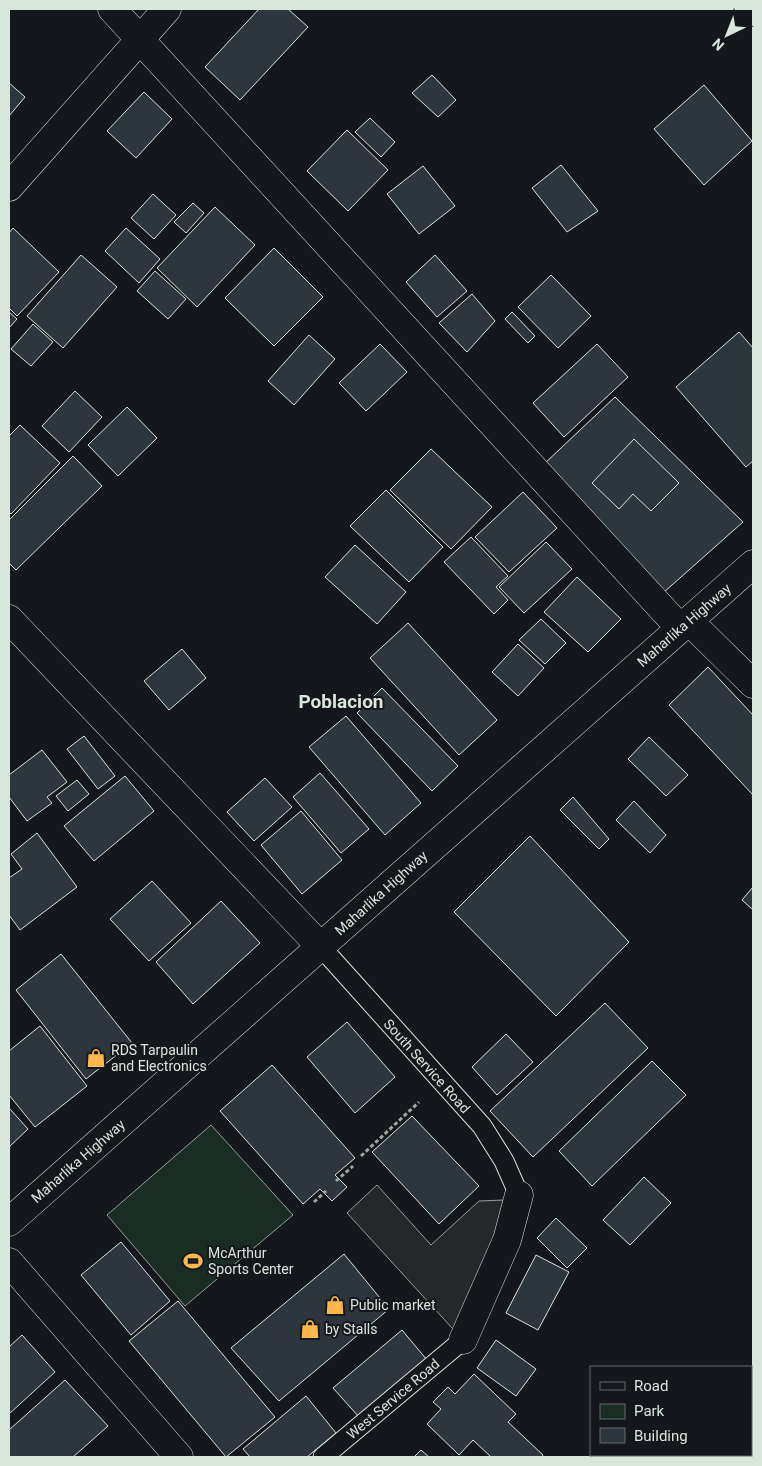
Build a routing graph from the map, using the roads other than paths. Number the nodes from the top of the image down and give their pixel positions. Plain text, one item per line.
1 (112, 9) edge
2 (167, 9) edge
3 (141, 38) junction
4 (9, 187) edge
5 (753, 564) edge
6 (9, 619) edge
7 (684, 624) junction
8 (753, 684) edge
9 (320, 947) junction
10 (519, 1195) joint
11 (9, 1222) edge
12 (9, 1262) edge
13 (463, 1340) joint
14 (179, 1457) edge
15 (323, 1457) edge

1 - 3 main road
2 - 3 main road
3 - 4 main road
3 - 7 main road
5 - 7 main road, Maharlika Highway
6 - 9 main road
7 - 8 main road
7 - 9 main road, Maharlika Highway
9 - 10 lane, South Service Road
9 - 11 main road, Maharlika Highway
10 - 13 main road
12 - 14 main road
13 - 15 lane, West Service Road

